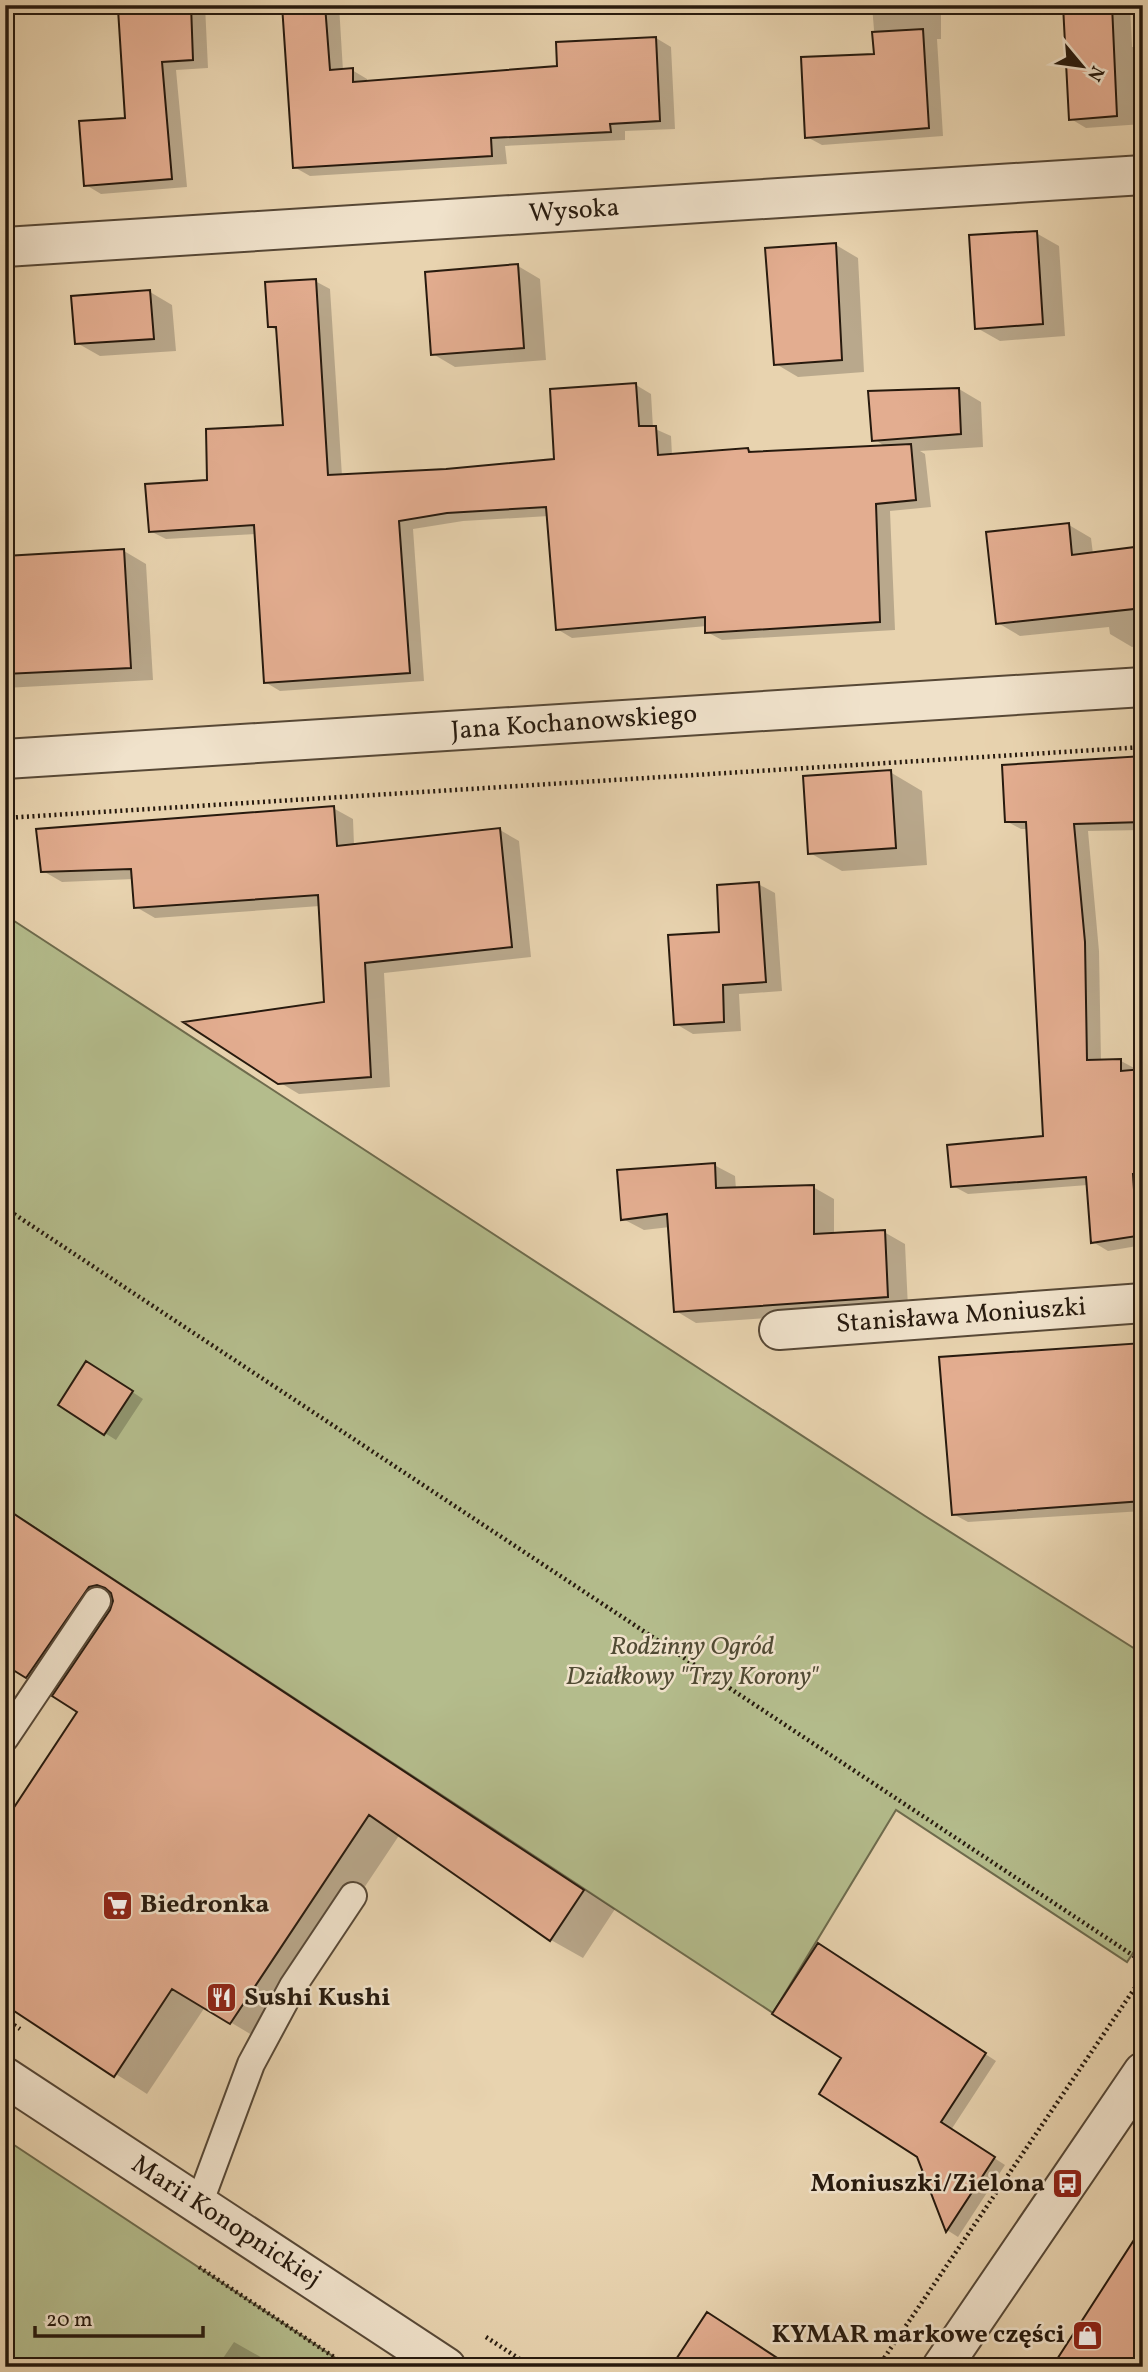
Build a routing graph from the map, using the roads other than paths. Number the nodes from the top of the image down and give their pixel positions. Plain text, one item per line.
1 (1143, 175) edge
2 (5, 247) edge
3 (1143, 687) edge
4 (5, 759) edge
5 (1143, 1303) edge
6 (779, 1330) dead end
7 (97, 1601) dead end
8 (5, 1738) edge
9 (353, 1896) dead end
10 (1143, 2072) edge
11 (5, 2077) edge
12 (199, 2204) junction
13 (446, 2367) edge
14 (942, 2367) edge

1 - 2 street, Wysoka
3 - 4 street, Jana Kochanowskiego
5 - 6 street, Stanisława Moniuszki
7 - 8 lane
9 - 12 lane
10 - 14 street
11 - 12 street, Marii Konopnickiej
12 - 13 street, Marii Konopnickiej

